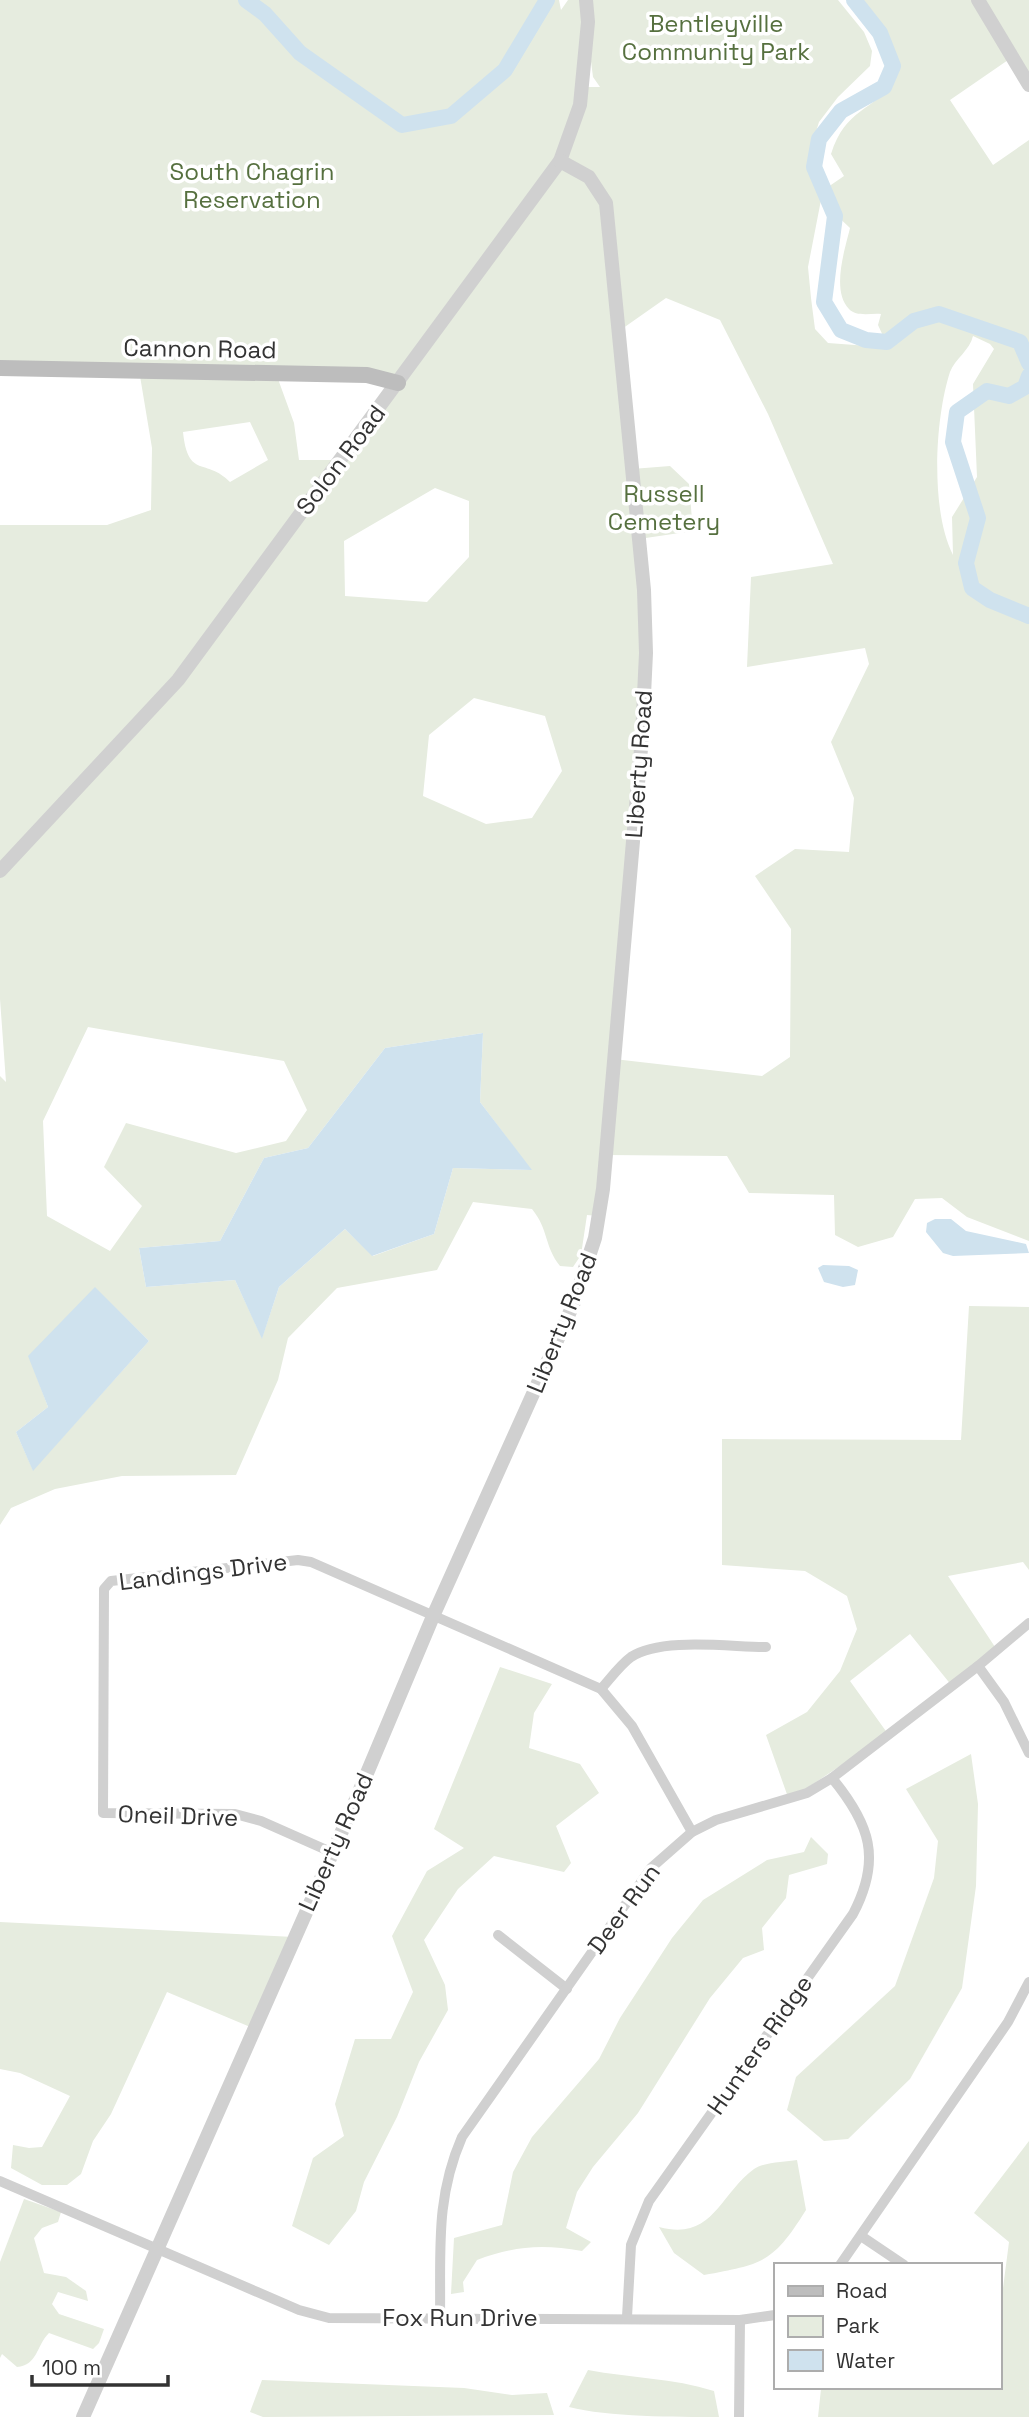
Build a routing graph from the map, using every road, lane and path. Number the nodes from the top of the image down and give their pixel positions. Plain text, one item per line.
1 (586, 0) edge
2 (978, 0) edge
3 (1029, 85) edge
4 (560, 161) junction
5 (0, 368) edge
6 (398, 383) junction
7 (0, 871) edge
8 (434, 1614) junction
9 (1029, 1623) edge
10 (766, 1647) dead end
11 (978, 1666) junction
12 (601, 1689) junction
13 (1029, 1753) edge
14 (832, 1778) junction
15 (103, 1813) joint
16 (692, 1832) junction
17 (331, 1852) junction
18 (498, 1935) dead end
19 (1029, 1982) edge
20 (568, 1989) junction
21 (0, 2181) edge
22 (861, 2236) junction
23 (158, 2249) junction
24 (841, 2263) edge
25 (901, 2263) edge
26 (774, 2315) edge
27 (627, 2317) junction
28 (440, 2318) junction
29 (740, 2320) junction
30 (740, 2415) edge
31 (83, 2417) edge

1 - 4 street, Solon Road
2 - 3 street
4 - 6 street, Solon Road
4 - 8 street, Liberty Road
5 - 6 main road, Cannon Road
6 - 7 street, Solon Road
8 - 12 street, Landings Drive
8 - 15 street, Landings Drive
8 - 17 street, Liberty Road
9 - 11 street, Deer Run
10 - 12 street
11 - 13 street
11 - 14 street, Deer Run
12 - 16 street
14 - 16 street, Deer Run
14 - 27 street, Hunters Ridge
15 - 17 street, Oneil Drive
16 - 20 street, Deer Run
17 - 23 street, Liberty Road
18 - 20 street
19 - 22 street
20 - 28 street, Deer Run
21 - 23 street, Fox Run Drive
22 - 24 street
22 - 25 street
23 - 28 street, Fox Run Drive
23 - 31 street, Liberty Road
26 - 29 street, Fox Run Drive
27 - 28 street, Fox Run Drive
27 - 29 street, Fox Run Drive
29 - 30 street

